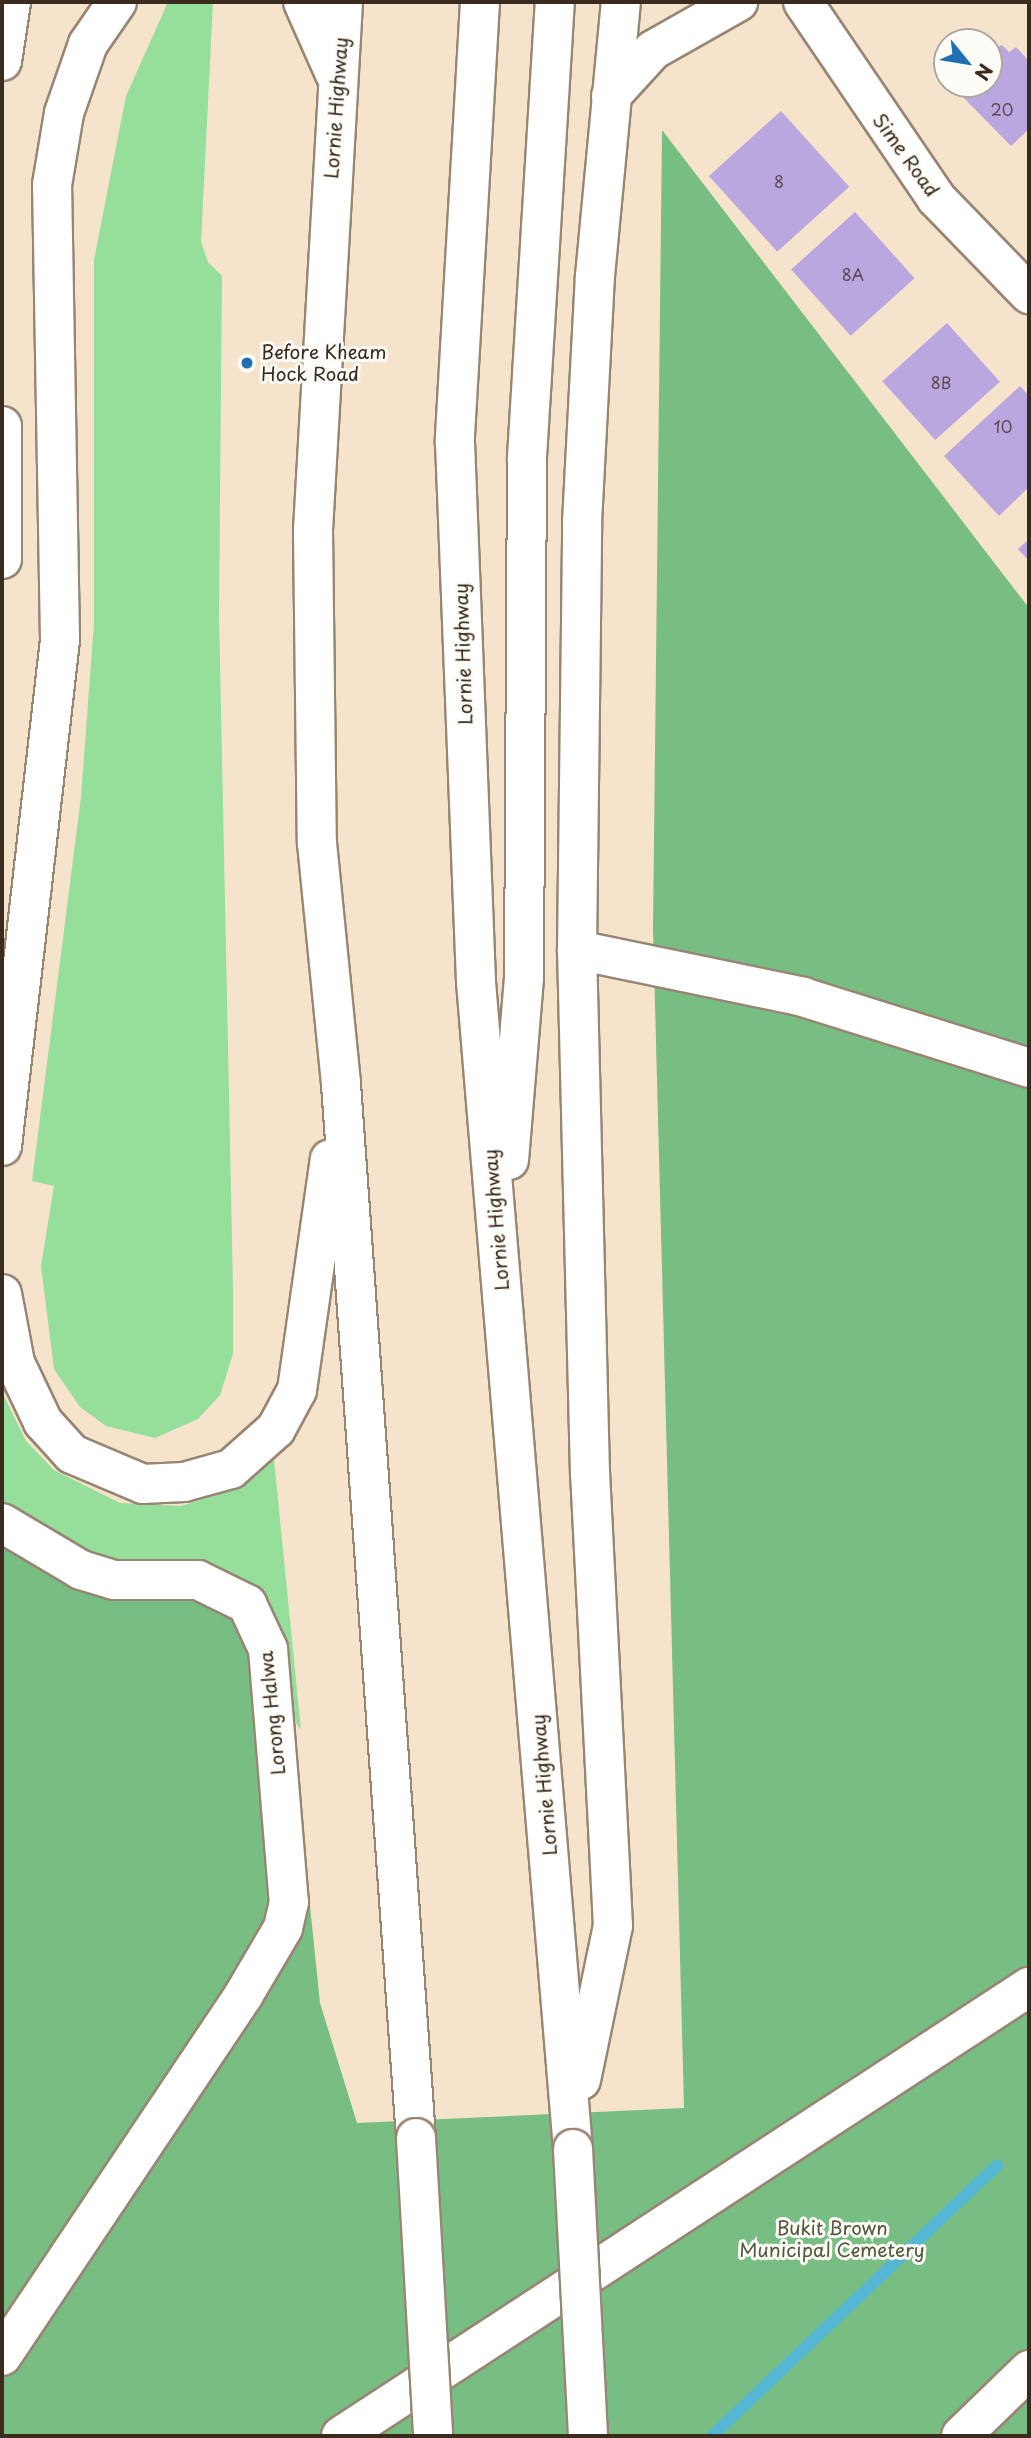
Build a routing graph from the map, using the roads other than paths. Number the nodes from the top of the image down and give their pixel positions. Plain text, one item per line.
1 (10, 2) edge
2 (117, 2) edge
3 (303, 2) edge
4 (343, 2) edge
5 (480, 2) edge
6 (555, 2) edge
7 (621, 2) edge
8 (803, 2) edge
9 (717, 5) edge
10 (2, 61) edge
11 (338, 82) junction
12 (611, 96) junction
13 (1029, 294) edge
14 (2, 426) edge
15 (2, 559) edge
16 (577, 950) junction
17 (1029, 1068) edge
18 (341, 1084) junction
19 (2, 1146) edge
20 (500, 1271) junction
21 (2, 1294) edge
22 (2, 1524) edge
23 (1029, 1987) edge
24 (573, 2135) junction
25 (2, 2356) edge
26 (1029, 2370) edge
27 (341, 2436) edge
28 (433, 2436) edge
29 (588, 2436) edge
30 (961, 2436) edge

1 - 10 main road
2 - 19 main road
3 - 11 main road
4 - 11 main road, Lornie Highway
5 - 20 main road, Lornie Highway
6 - 20 main road
7 - 12 main road
8 - 13 main road, Sime Road
9 - 12 main road
11 - 18 main road, Lornie Highway
12 - 16 main road
14 - 15 main road
16 - 17 main road
16 - 24 main road
18 - 21 main road
18 - 28 main road, Lornie Highway, bridge
20 - 24 main road, Lornie Highway
22 - 25 main road, Lorong Halwa
23 - 27 main road
24 - 29 main road, Lornie Highway, bridge
26 - 30 main road

